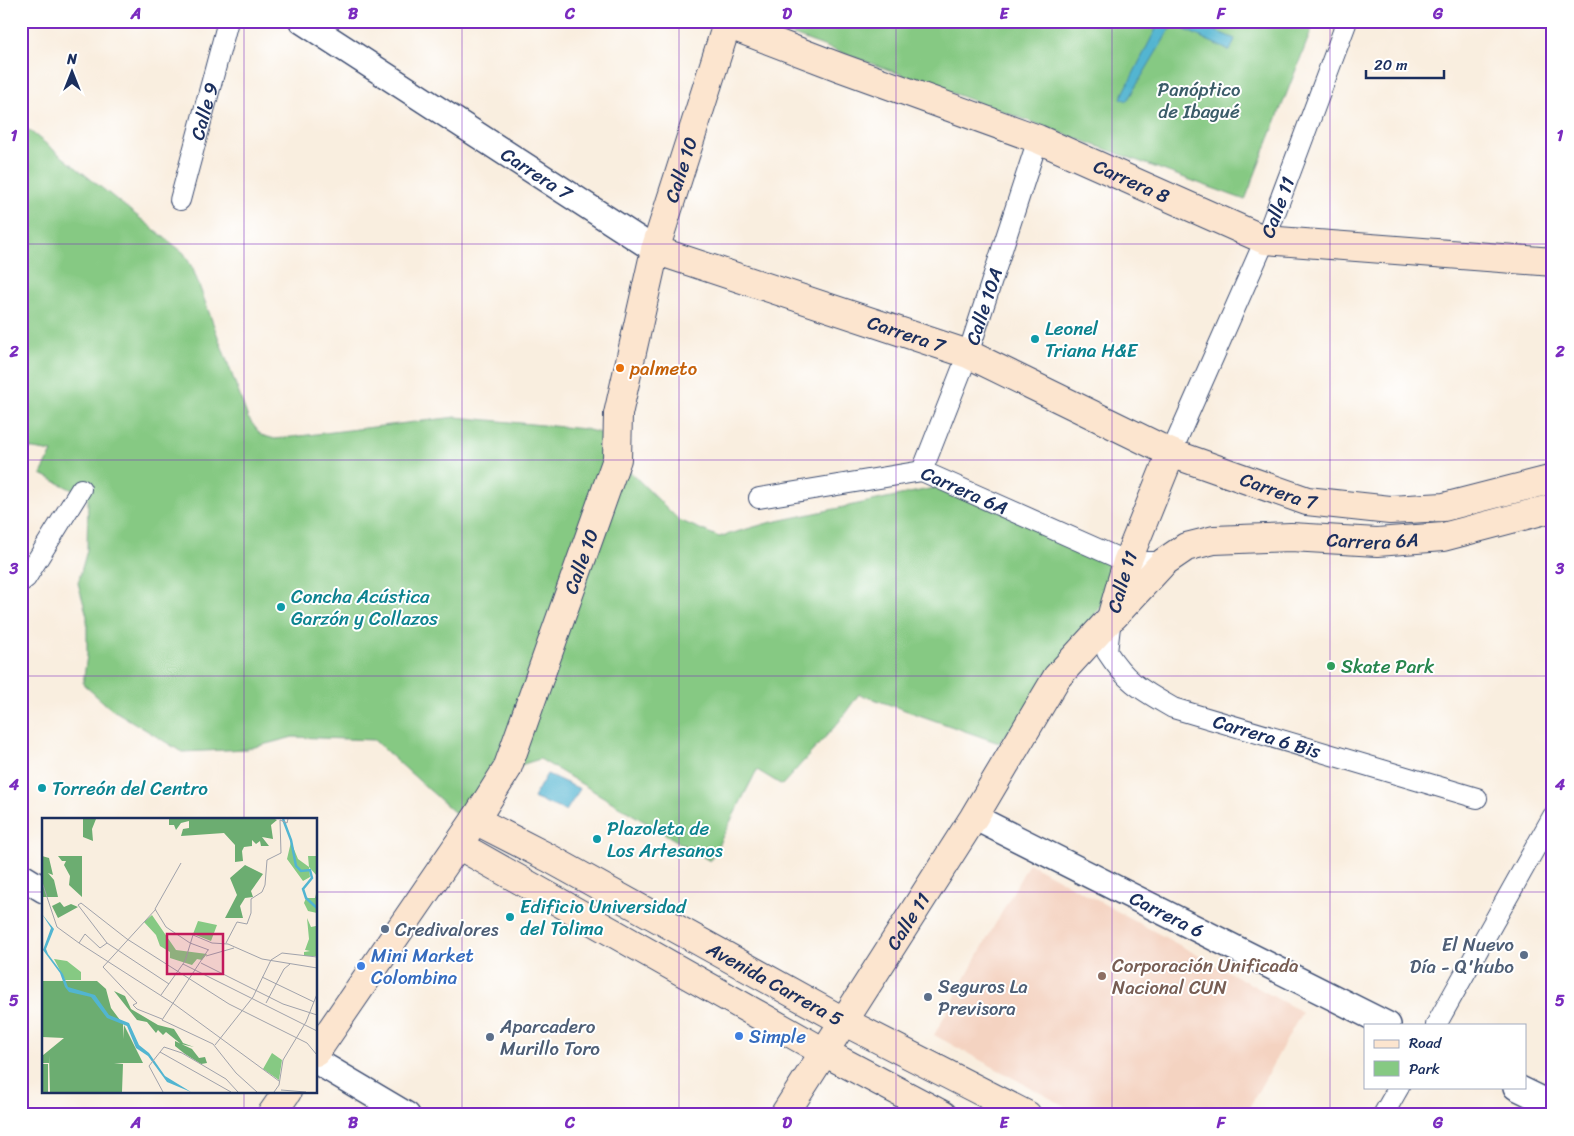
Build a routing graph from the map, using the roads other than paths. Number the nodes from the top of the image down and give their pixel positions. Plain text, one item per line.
1 (228, 21) edge
2 (302, 21) edge
3 (1347, 21) edge
4 (728, 23) edge
5 (1038, 139) junction
6 (180, 200) dead end
7 (1265, 240) junction
8 (655, 250) junction
9 (1553, 262) edge
10 (968, 354) junction
11 (1171, 453) junction
12 (922, 471) junction
13 (1553, 479) edge
14 (81, 489) dead end
15 (759, 498) dead end
16 (1553, 508) edge
17 (1127, 562) junction
18 (1164, 562) junction
19 (21, 582) edge
20 (1111, 618) junction
21 (1477, 798) dead end
22 (1553, 816) edge
23 (974, 817) junction
24 (475, 820) junction
25 (458, 845) junction
26 (21, 876) edge
27 (42, 889) edge
28 (845, 1022) junction
29 (1386, 1024) edge
30 (1437, 1024) edge
31 (318, 1049) edge
32 (824, 1052) junction
33 (318, 1061) edge
34 (1399, 1088) edge
35 (1518, 1088) edge
36 (286, 1094) edge
37 (1553, 1105) edge
38 (271, 1115) edge
39 (407, 1115) edge
40 (784, 1115) edge
41 (943, 1115) edge
42 (1026, 1115) edge
43 (1383, 1115) edge

1 - 6 street, Calle 9
2 - 8 street, Carrera 7
3 - 7 street, Calle 11
4 - 5 main road, Carrera 8
4 - 8 main road, Calle 10
5 - 7 main road, Carrera 8
5 - 10 street, Calle 10A
7 - 9 main road, Carrera 8
7 - 11 street, Calle 11
8 - 10 main road, Carrera 7
8 - 24 main road, Calle 10
10 - 11 main road, Carrera 7
10 - 12 street, Calle 10A
11 - 13 main road, Carrera 7
11 - 17 main road, Calle 11
12 - 15 street, Carrera 6A
12 - 17 street, Carrera 6A
14 - 19 street
16 - 18 main road, Carrera 6A
17 - 18 street, Carrera 6A
17 - 20 main road, Calle 11
18 - 20 main road, Carrera 6A
20 - 21 street, Carrera 6 Bis
20 - 23 main road, Calle 11
22 - 30 street
23 - 28 main road, Calle 11
23 - 29 street, Carrera 6
24 - 25 main road, Calle 10
24 - 28 main road, Avenida Carrera 5
25 - 31 main road, Calle 10
25 - 32 main road, Avenida Carrera 5
26 - 27 street
28 - 32 main road, Calle 11
28 - 42 main road, Avenida Carrera 5
32 - 40 main road, Calle 11
32 - 41 main road, Avenida Carrera 5
33 - 39 street
34 - 43 street
35 - 37 street
36 - 38 main road

